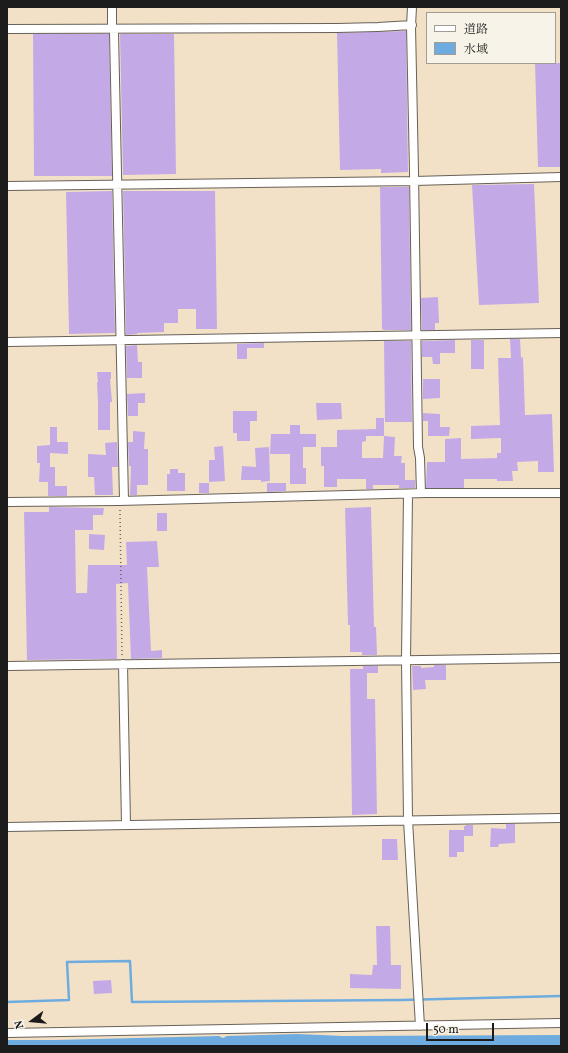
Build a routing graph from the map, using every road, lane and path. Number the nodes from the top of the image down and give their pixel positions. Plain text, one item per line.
1 (112, 7) edge
2 (412, 7) edge
3 (412, 25) junction
4 (112, 28) junction
5 (7, 29) edge
6 (561, 177) edge
7 (414, 181) junction
8 (118, 184) junction
9 (7, 186) edge
10 (561, 333) edge
11 (416, 336) junction
12 (121, 340) junction
13 (7, 342) edge
14 (421, 493) junction
15 (561, 493) edge
16 (408, 494) junction
17 (122, 501) junction
18 (7, 502) edge
19 (561, 658) edge
20 (406, 660) junction
21 (123, 664) junction
22 (7, 666) edge
23 (561, 818) edge
24 (408, 820) junction
25 (126, 825) junction
26 (7, 827) edge
27 (561, 1023) edge
28 (420, 1026) junction
29 (7, 1032) edge

1 - 4 street
2 - 3 street
3 - 4 street
3 - 7 street
4 - 5 street
4 - 8 street
6 - 7 street
7 - 8 street
7 - 11 street
8 - 9 street
8 - 12 street
10 - 11 street
11 - 12 street
11 - 14 street
12 - 13 street
12 - 17 street
14 - 15 street
14 - 16 street
16 - 17 street
16 - 20 street
17 - 18 street
17 - 21 path
19 - 20 street
20 - 21 street
20 - 24 street
21 - 22 street
21 - 25 street
23 - 24 street
24 - 25 street
24 - 28 street
25 - 26 street
27 - 28 street
28 - 29 street

